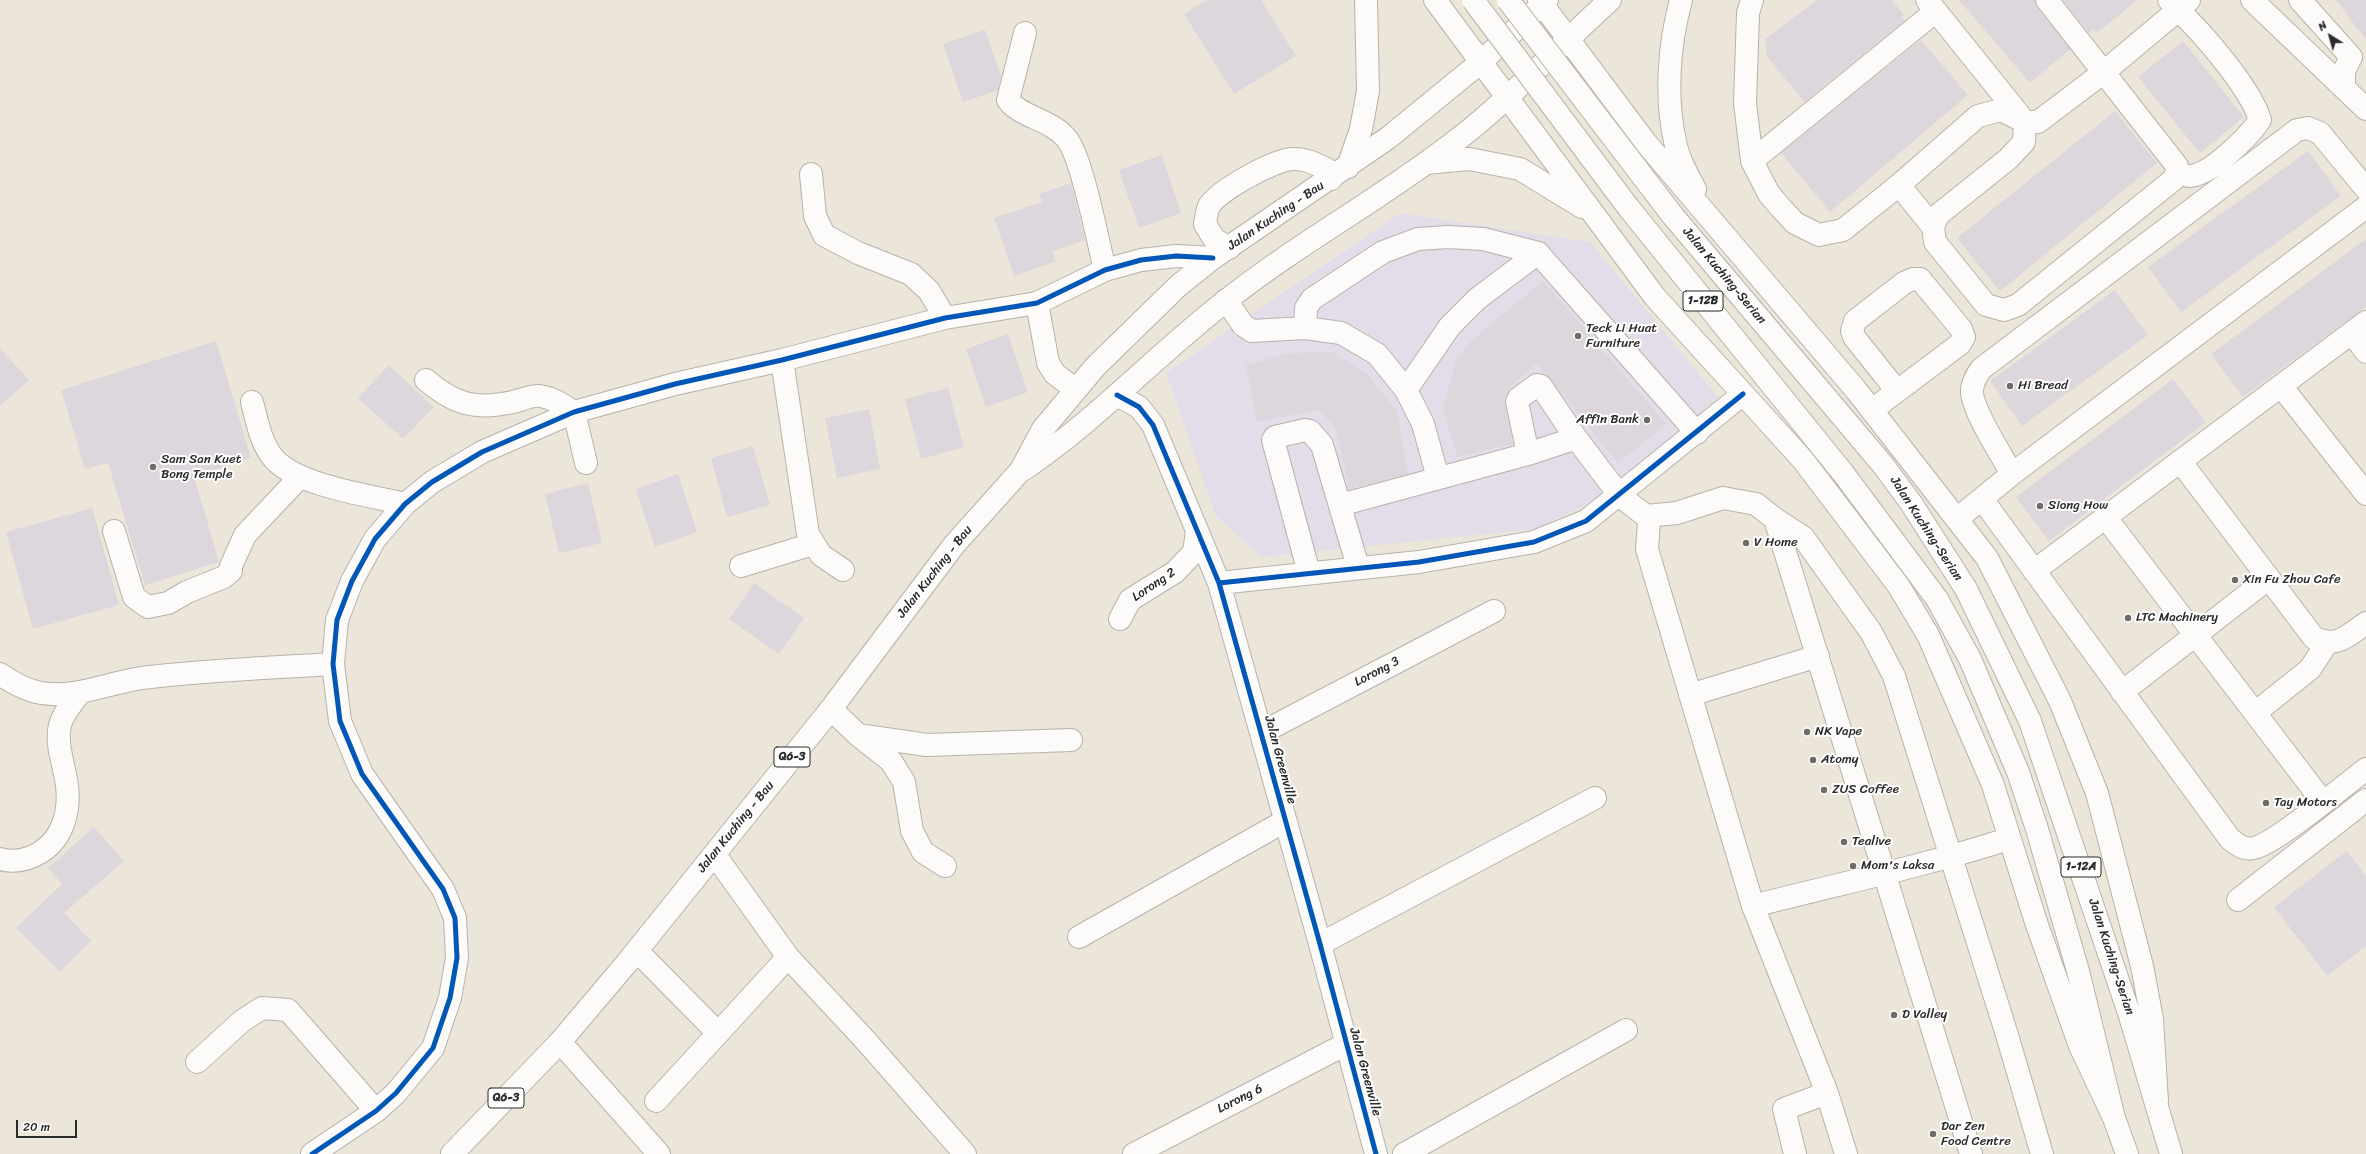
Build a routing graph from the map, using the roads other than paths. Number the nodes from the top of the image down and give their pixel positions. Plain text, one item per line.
1 (1366, 0) edge
2 (1435, 0) edge
3 (1474, 0) edge
4 (1508, 0) edge
5 (1610, 0) edge
6 (1681, 0) edge
7 (1752, 0) edge
8 (2047, 0) edge
9 (2252, 0) edge
10 (2300, 0) edge
11 (1543, 1) edge
12 (2178, 3) edge
13 (1932, 5) edge
14 (1025, 33) dead end
15 (1568, 38) junction
16 (2358, 56) edge
17 (1481, 62) junction
18 (2104, 72) junction
19 (1529, 76) junction
20 (2344, 88) junction
21 (1507, 98) junction
22 (2366, 109) edge
23 (2025, 122) junction
24 (1752, 161) junction
25 (1426, 162) junction
26 (1348, 167) junction
27 (2177, 172) junction
28 (811, 174) dead end
29 (1330, 179) junction
30 (1900, 185) junction
31 (2366, 189) edge
32 (2366, 207) edge
33 (1593, 214) junction
34 (1711, 219) junction
35 (1933, 227) junction
36 (2096, 243) junction
37 (1221, 253) junction
38 (1538, 253) junction
39 (2115, 267) junction
40 (1105, 270) junction
41 (1226, 300) junction
42 (1037, 304) junction
43 (944, 318) junction
44 (1305, 328) junction
45 (2359, 328) edge
46 (2366, 352) edge
47 (782, 360) junction
48 (426, 380) dead end
49 (2281, 386) junction
50 (1075, 389) junction
51 (1406, 390) junction
52 (1897, 391) junction
53 (1743, 394) junction
54 (1117, 395) junction
55 (252, 402) dead end
56 (1872, 410) junction
57 (574, 412) junction
58 (1697, 433) junction
59 (1576, 438) junction
60 (1528, 454) junction
61 (2180, 461) junction
62 (586, 463) dead end
63 (1021, 470) junction
64 (2012, 474) junction
65 (299, 478) junction
66 (1438, 478) junction
67 (2366, 494) edge
68 (1620, 496) junction
69 (1982, 499) junction
70 (405, 504) junction
71 (1340, 505) junction
72 (1646, 516) junction
73 (2106, 518) junction
74 (1775, 519) junction
75 (1957, 519) junction
76 (114, 531) dead end
77 (1197, 532) junction
78 (812, 544) junction
79 (741, 566) dead end
80 (1358, 567) junction
81 (842, 570) dead end
82 (2034, 571) junction
83 (1309, 573) junction
84 (2269, 578) junction
85 (1219, 583) junction
86 (1494, 611) dead end
87 (1120, 619) dead end
88 (2366, 623) edge
89 (2195, 635) junction
90 (2327, 643) junction
91 (1818, 656) junction
92 (333, 664) junction
93 (0, 674) edge
94 (2122, 692) junction
95 (79, 694) junction
96 (1690, 695) junction
97 (831, 709) junction
98 (2255, 713) junction
99 (1261, 732) junction
100 (858, 735) junction
101 (1071, 740) dead end
102 (2366, 769) edge
103 (1595, 798) dead end
104 (2366, 800) edge
105 (2323, 802) junction
106 (1285, 821) junction
107 (2008, 839) junction
108 (715, 855) junction
109 (1951, 858) junction
110 (0, 859) edge
111 (945, 866) dead end
112 (1884, 872) junction
113 (2238, 900) dead end
114 (1753, 906) junction
115 (1079, 937) dead end
116 (1320, 944) junction
117 (637, 951) junction
118 (788, 957) junction
119 (1626, 1030) dead end
120 (718, 1033) junction
121 (560, 1042) junction
122 (1346, 1044) junction
123 (197, 1062) dead end
124 (1827, 1093) junction
125 (656, 1101) dead end
126 (2157, 1102) junction
127 (376, 1111) junction
128 (2114, 1118) junction
129 (312, 1154) edge
130 (452, 1154) edge
131 (659, 1154) edge
132 (965, 1154) edge
133 (1134, 1154) edge
134 (1376, 1154) edge
135 (1404, 1154) edge
136 (1795, 1154) edge
137 (1846, 1154) edge
138 (1971, 1154) edge
139 (2042, 1154) edge
140 (2126, 1154) edge
141 (2171, 1154) edge

1 - 26 main road
2 - 17 main road
3 - 19 main road, 1-12B, bridge
4 - 126 main road, Jalan Kuching-Serian / 1-12A, bridge
5 - 15 main road, Jalan Kuching - Bau
6 - 34 main road
7 - 24 main road
8 - 18 main road
9 - 20 main road
10 - 16 main road
11 - 15 main road
11 - 17 main road, Jalan Kuching - Bau
12 - 18 main road
12 - 27 main road
13 - 23 main road
13 - 24 main road
14 - 40 main road
15 - 19 main road, Jalan Kuching - Bau
15 - 34 main road
16 - 20 main road
17 - 21 main road
17 - 26 main road, Jalan Kuching - Bau
18 - 23 main road
18 - 27 main road
19 - 21 main road, Jalan Kuching - Bau
19 - 128 main road, 1-12B, bridge
20 - 22 main road
21 - 25 main road, Jalan Kuching - Bau
21 - 33 main road
23 - 30 main road
23 - 35 main road
24 - 30 main road
25 - 33 main road
25 - 41 main road, Jalan Kuching - Bau
26 - 29 main road, Jalan Kuching - Bau
27 - 36 main road
28 - 43 main road
29 - 37 main road, Jalan Kuching - Bau
29 - 37 main road
30 - 35 main road
31 - 39 main road
32 - 64 main road
33 - 53 main road
34 - 56 main road
35 - 36 main road
36 - 39 main road
37 - 40 main road
37 - 50 main road, Jalan Kuching - Bau
38 - 44 main road
38 - 51 main road
38 - 58 main road
39 - 64 main road
40 - 42 main road
41 - 44 main road
41 - 54 main road, Jalan Kuching - Bau
42 - 43 main road
42 - 50 main road
43 - 47 main road
44 - 51 main road
45 - 46 main road
45 - 49 main road
47 - 57 main road
47 - 78 main road
48 - 57 main road
49 - 61 main road
49 - 67 main road
50 - 63 main road, Jalan Kuching - Bau
51 - 66 main road
52 - 52 main road
52 - 56 main road
53 - 58 main road
53 - 107 main road
54 - 63 main road, Jalan Kuching - Bau
54 - 77 main road, Jalan Greenville
55 - 65 main road
56 - 75 main road
57 - 62 main road
57 - 70 main road
58 - 68 main road
59 - 60 main road
59 - 60 main road
59 - 68 main road
60 - 66 main road
61 - 73 main road
61 - 84 main road
63 - 97 main road, Jalan Kuching - Bau / Q6-3
64 - 69 main road
65 - 70 main road
65 - 76 main road
66 - 71 main road
68 - 72 main road
68 - 80 main road
69 - 75 main road
69 - 82 main road
70 - 92 main road
71 - 80 main road
71 - 83 main road
72 - 74 main road
72 - 96 main road
73 - 82 main road
73 - 89 main road
74 - 91 main road
74 - 109 main road
75 - 126 main road
77 - 85 main road, Jalan Greenville
77 - 87 main road, Lorong 2
78 - 79 main road
78 - 81 main road
80 - 83 main road
82 - 94 main road
83 - 85 main road
84 - 89 main road
84 - 90 main road
85 - 99 main road, Jalan Greenville
86 - 99 main road, Lorong 3
88 - 90 main road
89 - 94 main road
89 - 98 main road
90 - 98 main road
91 - 96 main road
91 - 112 main road
92 - 95 main road
92 - 127 main road
93 - 95 main road
94 - 105 main road
95 - 110 main road
96 - 114 main road
97 - 100 main road
97 - 108 main road, Jalan Kuching - Bau / Q6-3
98 - 105 main road
99 - 106 main road, Jalan Greenville
100 - 101 main road
100 - 111 main road
102 - 105 main road
103 - 116 main road
104 - 113 main road
106 - 115 main road
106 - 116 main road, Jalan Greenville
107 - 109 main road
107 - 128 main road
108 - 117 main road, Jalan Kuching - Bau / Q6-3
108 - 118 main road
109 - 112 main road
109 - 139 main road
112 - 114 main road
112 - 138 main road
114 - 124 main road
116 - 122 main road, Jalan Greenville
117 - 120 main road
117 - 121 main road, Jalan Kuching - Bau / Q6-3
118 - 120 main road
118 - 132 main road
119 - 135 main road
120 - 125 main road
121 - 130 main road, Jalan Kuching - Bau / Q6-3
121 - 131 main road
122 - 133 main road, Lorong 6
122 - 134 main road, Jalan Greenville
123 - 127 main road
124 - 136 main road
124 - 137 main road
126 - 141 main road, Jalan Kuching-Serian / 1-12A
127 - 129 main road
128 - 140 main road, 1-12B

